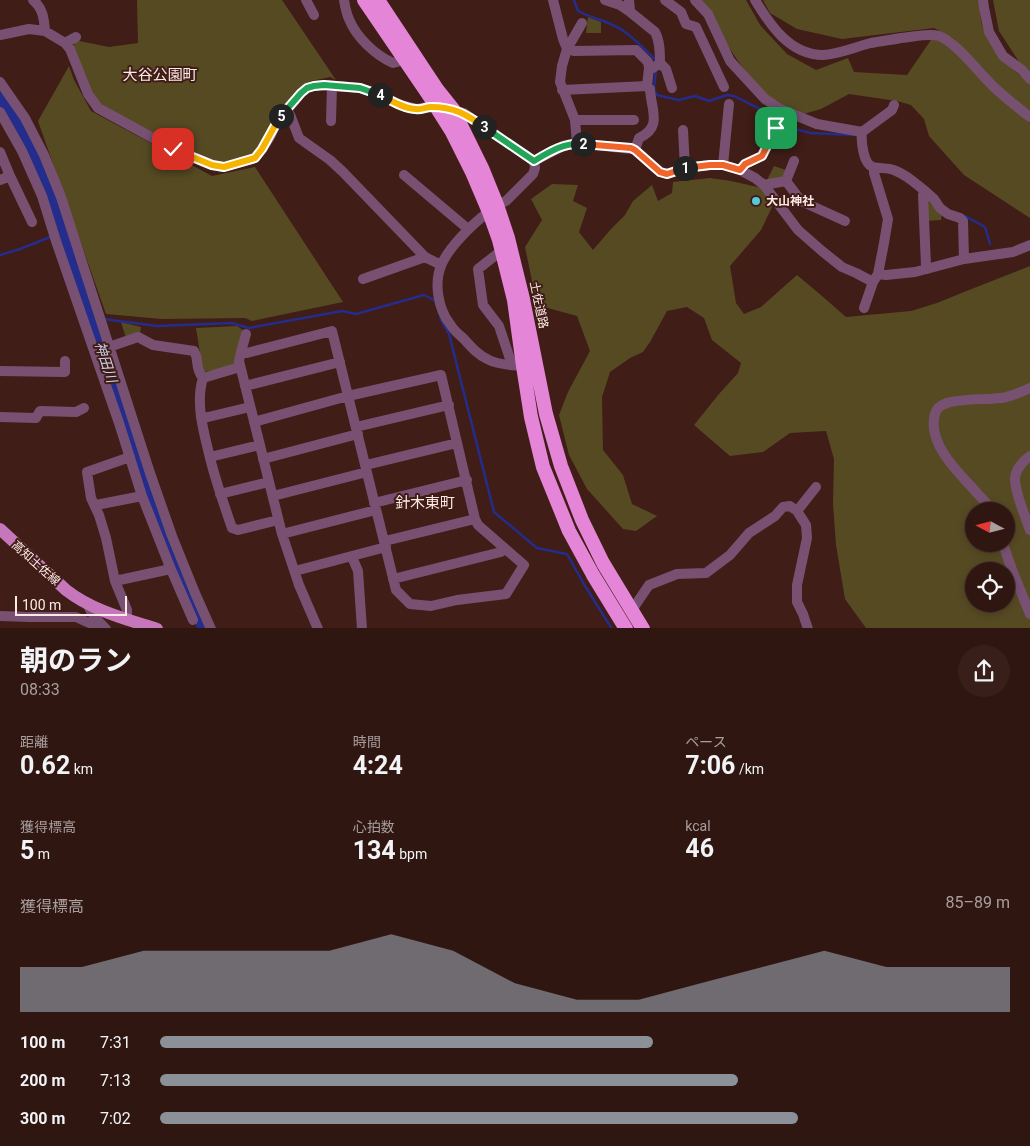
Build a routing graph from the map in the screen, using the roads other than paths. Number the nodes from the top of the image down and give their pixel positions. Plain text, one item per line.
1 (306, 0) edge
2 (344, 0) edge
3 (364, 0) edge
4 (378, 0) edge
5 (553, 0) edge
6 (605, 0) edge
7 (665, 0) edge
8 (695, 0) edge
9 (755, 0) edge
10 (983, 0) edge
11 (35, 1) edge
12 (629, 5) edge
13 (314, 15) dead end
14 (582, 23) dead end
15 (45, 31) junction
16 (0, 35) edge
17 (76, 37) dead end
18 (65, 43) junction
19 (567, 49) junction
20 (404, 57) junction
21 (655, 66) junction
22 (1030, 79) edge
23 (0, 82) edge
24 (332, 86) junction
25 (647, 86) junction
26 (724, 87) dead end
27 (672, 88) dead end
28 (562, 90) junction
29 (728, 104) dead end
30 (894, 105) dead end
31 (437, 107) junction
32 (287, 109) junction
33 (452, 109) junction
34 (0, 112) edge
35 (1030, 117) edge
36 (575, 120) junction
37 (634, 120) dead end
38 (331, 121) dead end
39 (776, 128) dead end
40 (684, 130) dead end
41 (862, 132) junction
42 (577, 143) junction
43 (635, 150) junction
44 (0, 152) edge
45 (534, 161) junction
46 (794, 162) dead end
47 (723, 165) junction
48 (685, 168) junction
49 (874, 168) junction
50 (740, 170) junction
51 (404, 175) dead end
52 (5, 178) edge
53 (786, 180) junction
54 (764, 185) junction
55 (925, 191) junction
56 (493, 208) junction
57 (32, 222) dead end
58 (845, 222) dead end
59 (468, 229) junction
60 (1030, 245) edge
61 (501, 251) junction
62 (425, 257) junction
63 (964, 259) junction
64 (441, 265) junction
65 (927, 269) junction
66 (875, 278) junction
67 (363, 279) dead end
68 (864, 308) dead end
69 (246, 334) dead end
70 (109, 346) junction
71 (241, 352) junction
72 (65, 361) dead end
73 (340, 362) junction
74 (517, 365) junction
75 (240, 367) junction
76 (0, 371) edge
77 (203, 378) junction
78 (245, 386) junction
79 (1030, 388) edge
80 (348, 396) junction
81 (449, 405) junction
82 (250, 407) junction
83 (84, 408) dead end
84 (0, 417) edge
85 (201, 418) junction
86 (254, 422) junction
87 (357, 431) junction
88 (457, 443) junction
89 (260, 445) junction
90 (1030, 456) edge
91 (130, 458) junction
92 (210, 458) junction
93 (263, 459) junction
94 (367, 469) junction
95 (467, 480) junction
96 (269, 482) junction
97 (816, 488) dead end
98 (220, 494) junction
99 (142, 496) junction
100 (273, 496) junction
101 (984, 502) edge
102 (96, 505) junction
103 (375, 506) junction
104 (797, 511) junction
105 (475, 519) junction
106 (278, 520) junction
107 (0, 529) edge
108 (1030, 530) edge
109 (282, 534) junction
110 (385, 544) junction
111 (504, 548) junction
112 (1006, 552) edge
113 (352, 557) junction
114 (170, 567) junction
115 (295, 571) junction
116 (393, 579) junction
117 (115, 581) junction
118 (87, 603) junction
119 (632, 610) junction
120 (1030, 614) edge
121 (0, 616) edge
122 (127, 619) junction
123 (193, 620) dead end
124 (102, 625) edge
125 (157, 628) edge
126 (211, 628) edge
127 (318, 628) edge
128 (362, 628) edge
129 (626, 628) edge
130 (644, 628) edge
131 (808, 628) edge

1 - 13 street
2 - 20 street
3 - 20 highway, 土佐道路
4 - 33 highway, 土佐道路
5 - 19 street
6 - 12 street
7 - 26 street
8 - 41 street
9 - 35 street
10 - 22 street
11 - 15 street
12 - 21 street
14 - 19 street
15 - 16 street
15 - 18 street
17 - 18 street
18 - 32 street
19 - 21 street
19 - 28 street
20 - 31 highway, 土佐道路
21 - 25 street
21 - 27 street
23 - 70 street
24 - 31 street
24 - 32 street
24 - 38 street
25 - 28 street
25 - 43 street
28 - 36 street
29 - 47 street
30 - 41 street
31 - 33 street
31 - 56 highway, 土佐道路
32 - 62 street
33 - 45 street
33 - 56 highway, 土佐道路
34 - 91 street
36 - 37 street
36 - 42 street
39 - 50 street
40 - 48 street
41 - 49 street
42 - 43 street
42 - 45 street
43 - 48 street
44 - 52 street
45 - 56 street
46 - 53 street
47 - 48 street
47 - 50 street
49 - 55 street
49 - 66 street
50 - 54 street
51 - 59 street
52 - 57 street
53 - 54 street
53 - 58 street
54 - 66 street
55 - 63 street
55 - 65 street
56 - 59 street
56 - 61 highway, 土佐道路
56 - 119 highway, 土佐道路
59 - 64 street
60 - 63 street
61 - 74 highway, 土佐道路
61 - 74 street
62 - 64 street
62 - 67 street
63 - 65 street
64 - 74 street
65 - 66 street
66 - 68 street
69 - 71 street
70 - 77 street
70 - 126 street
71 - 73 street
71 - 75 street
72 - 76 street
73 - 78 street
73 - 80 street
74 - 129 highway, 土佐道路
75 - 77 street
75 - 78 street
77 - 85 street
78 - 82 street
79 - 101 street
80 - 81 street
80 - 86 street
80 - 87 street
81 - 87 street
81 - 88 street
82 - 85 street
82 - 86 street
83 - 84 street
85 - 92 street
86 - 89 street
87 - 93 street
87 - 94 street
88 - 94 street
88 - 95 street
89 - 92 street
89 - 93 street
90 - 108 street
91 - 99 street
91 - 102 street
92 - 98 street
93 - 96 street
94 - 100 street
94 - 103 street
95 - 103 street
95 - 105 street
96 - 98 street
96 - 100 street
97 - 104 street
98 - 106 street
99 - 102 street
99 - 114 street
100 - 106 street
102 - 117 street
103 - 109 street
103 - 110 street
104 - 119 street
104 - 131 street
105 - 110 street
105 - 111 street
106 - 109 street
107 - 118 main road, 高知土佐線
109 - 115 street
110 - 113 street
110 - 116 street
111 - 116 street
111 - 116 street
112 - 120 street
113 - 115 street
113 - 128 street
114 - 117 street
114 - 123 street
115 - 127 street
117 - 122 street
118 - 122 main road, 高知土佐線
118 - 124 street
119 - 130 highway, 土佐道路
121 - 124 street
122 - 125 main road, 高知土佐線

